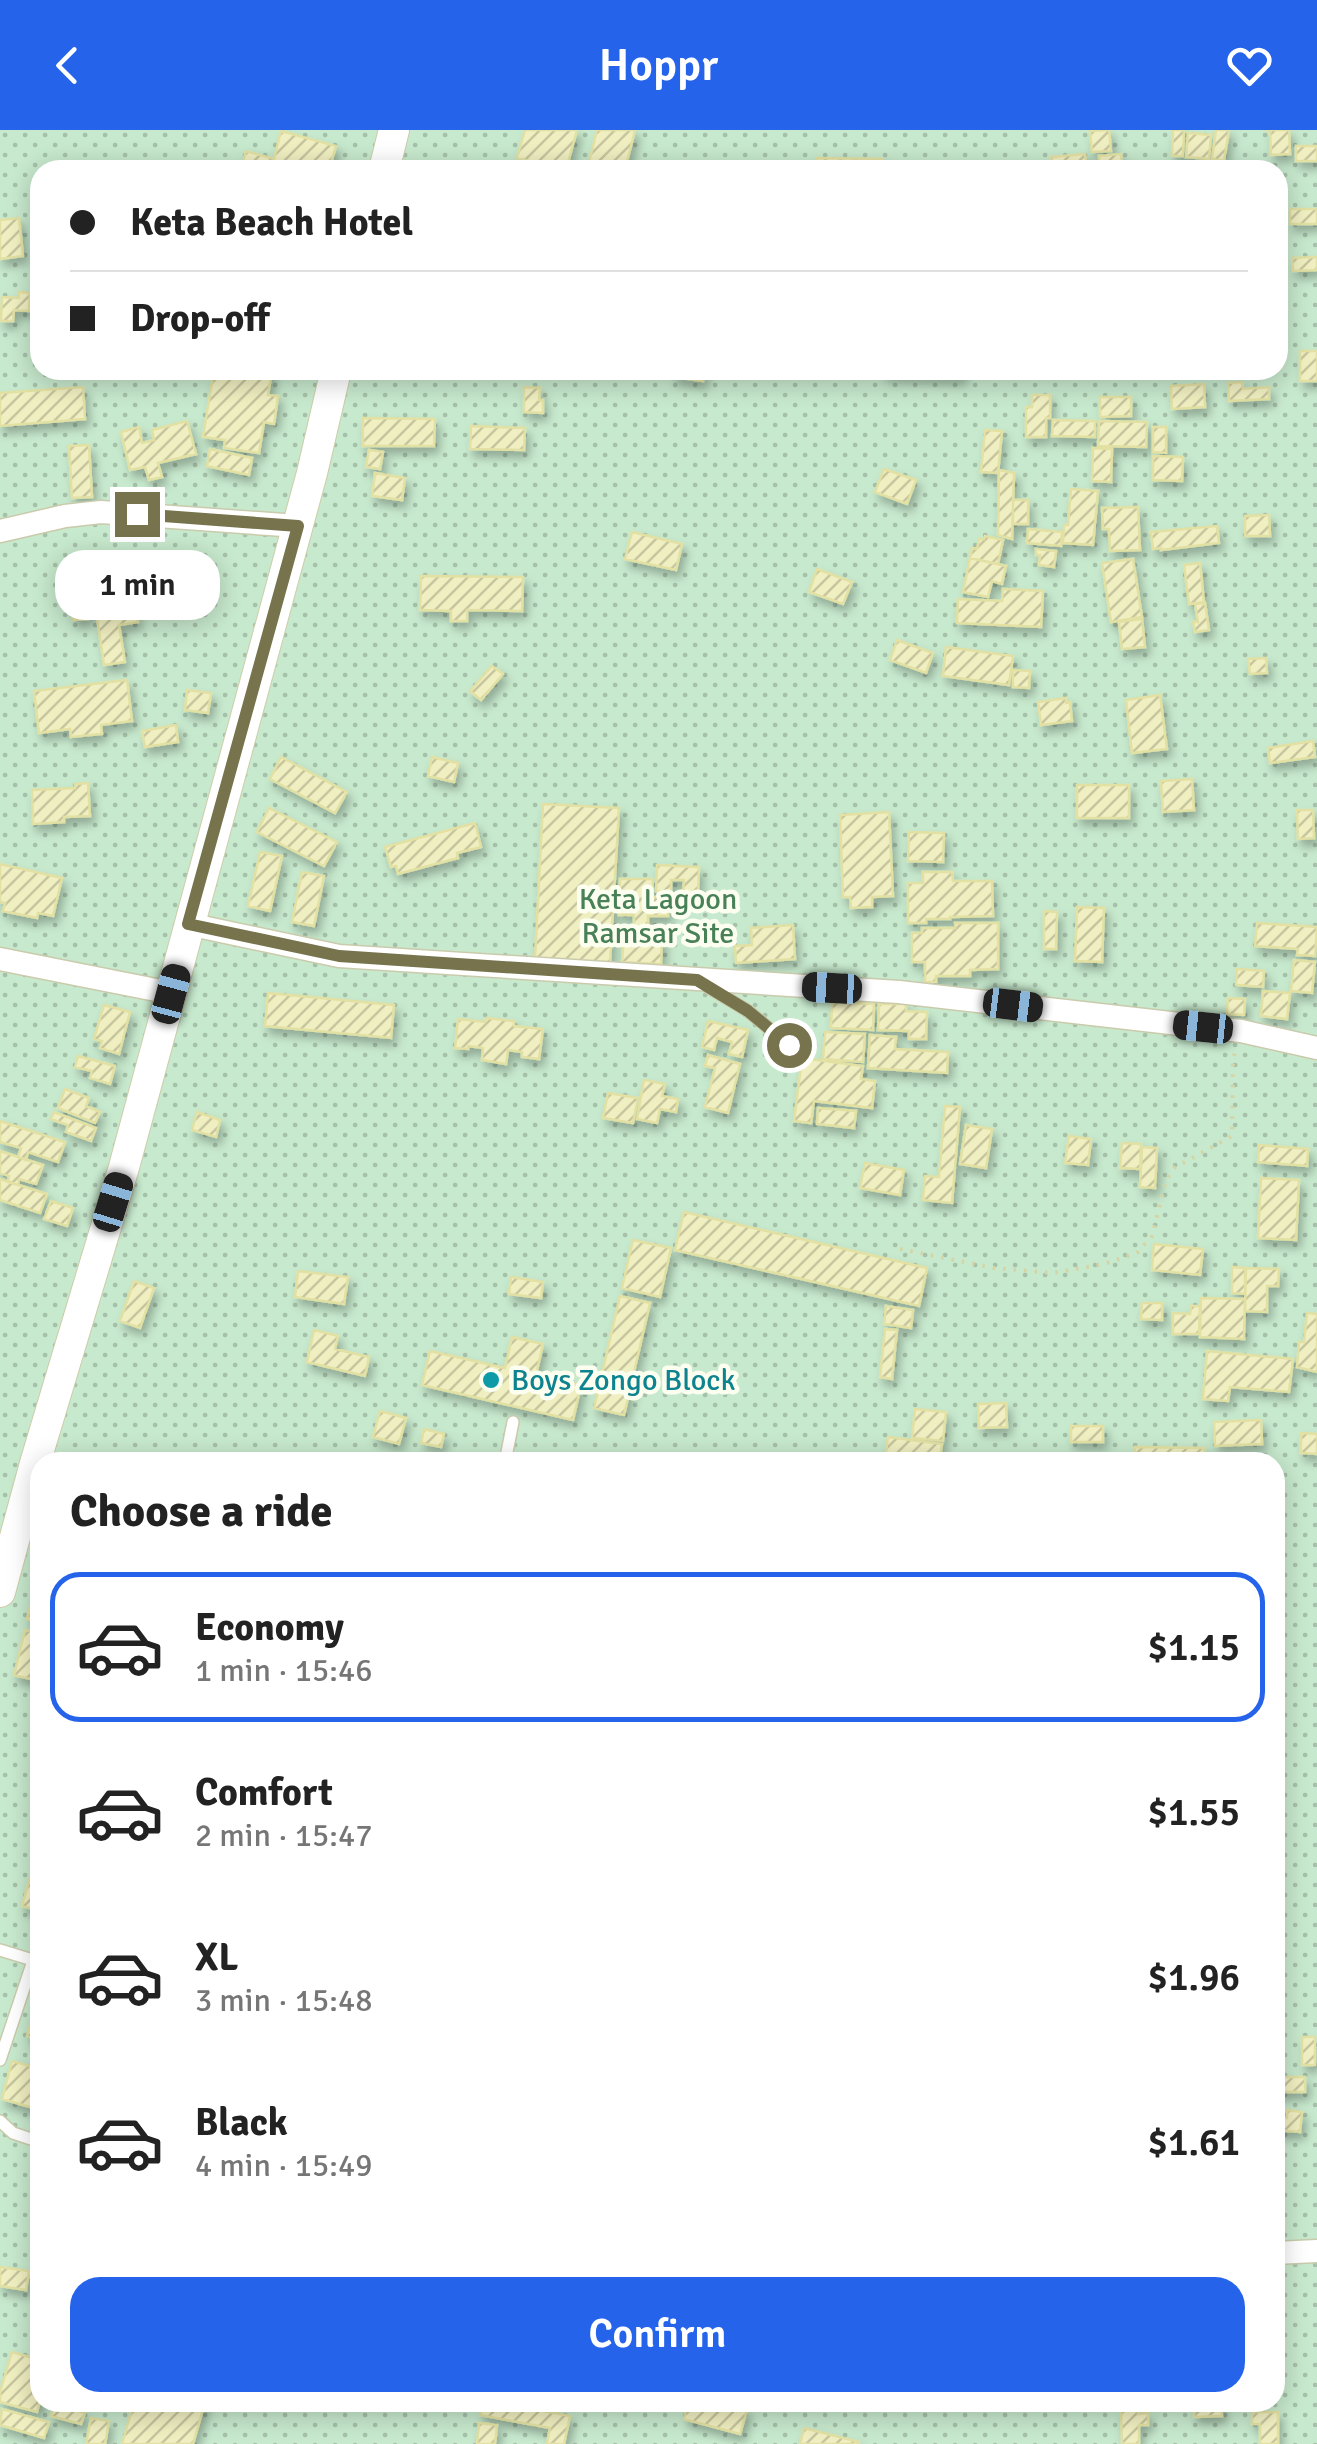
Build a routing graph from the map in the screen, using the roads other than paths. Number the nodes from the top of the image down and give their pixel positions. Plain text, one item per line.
1 (394, 130) edge
2 (386, 160) edge
3 (334, 380) edge
4 (298, 526) junction
5 (0, 531) edge
6 (188, 924) junction
7 (0, 959) edge
8 (697, 980) junction
9 (171, 994) junction
10 (789, 1045) dead end
11 (1317, 1048) edge
12 (513, 1422) dead end
13 (39, 1452) edge
14 (508, 1452) edge
15 (30, 1486) edge
16 (0, 1592) edge
17 (0, 1950) edge
18 (30, 1960) edge
19 (30, 1981) edge
20 (0, 2060) edge
21 (0, 2121) edge
22 (30, 2139) edge
23 (1317, 2251) edge
24 (1285, 2253) edge

1 - 2 main road
3 - 4 main road
4 - 5 street
4 - 6 main road
6 - 8 street
6 - 9 main road
7 - 9 street
8 - 10 lane
8 - 11 street
9 - 13 main road
12 - 14 lane
15 - 16 main road
17 - 18 lane
19 - 20 lane
21 - 22 lane
23 - 24 street

